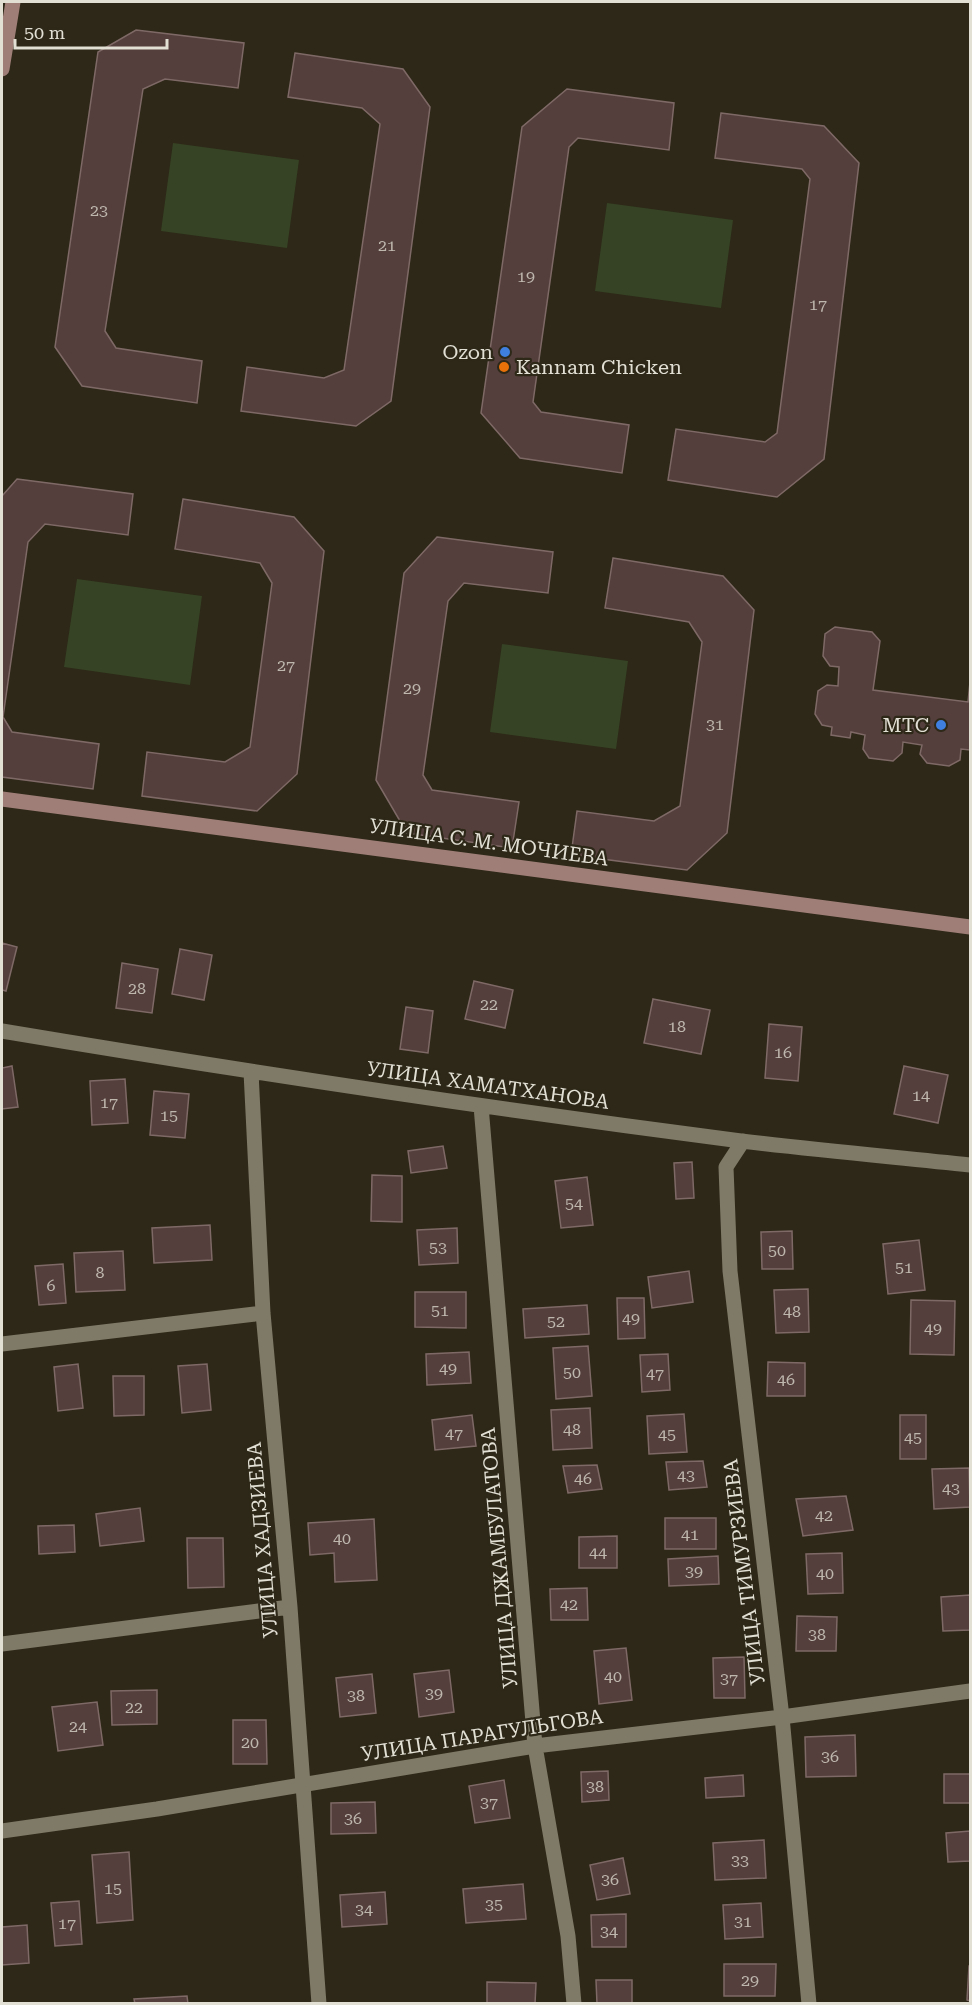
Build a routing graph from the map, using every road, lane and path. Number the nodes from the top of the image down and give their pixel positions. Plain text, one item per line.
1 (13, 2) edge
2 (2, 69) edge
3 (2, 799) edge
4 (970, 927) edge
5 (2, 1030) edge
6 (251, 1072) junction
7 (482, 1106) junction
8 (743, 1141) junction
9 (970, 1165) edge
10 (263, 1313) junction
11 (2, 1344) edge
12 (290, 1607) junction
13 (2, 1644) edge
14 (970, 1691) edge
15 (782, 1718) junction
16 (536, 1746) junction
17 (303, 1784) junction
18 (2, 1831) edge
19 (319, 2004) edge
20 (574, 2004) edge
21 (809, 2004) edge

1 - 2 street
3 - 4 street, УЛИЦА С. М. МОЧИЕВА
5 - 6 street, УЛИЦА ХАМАТХАНОВА
6 - 7 street, УЛИЦА ХАМАТХАНОВА
6 - 10 street, УЛИЦА ХАДЗИЕВА
7 - 8 street, УЛИЦА ХАМАТХАНОВА
7 - 16 street, УЛИЦА ДЖАМБУЛАТОВА
8 - 9 street, УЛИЦА ХАМАТХАНОВА
8 - 15 street, УЛИЦА ТИМУРЗИЕВА
10 - 11 street
10 - 12 street, УЛИЦА ХАДЗИЕВА
12 - 13 street
12 - 17 street, УЛИЦА ХАДЗИЕВА
14 - 15 street, УЛИЦА ПАРАГУЛЬГОВА
15 - 16 street, УЛИЦА ПАРАГУЛЬГОВА
15 - 21 street, УЛИЦА ТИМУРЗИЕВА
16 - 17 street, УЛИЦА ПАРАГУЛЬГОВА
16 - 20 street, УЛИЦА ДЖАМБУЛАТОВА
17 - 18 street, УЛИЦА ПАРАГУЛЬГОВА
17 - 19 street, УЛИЦА ХАДЗИЕВА

